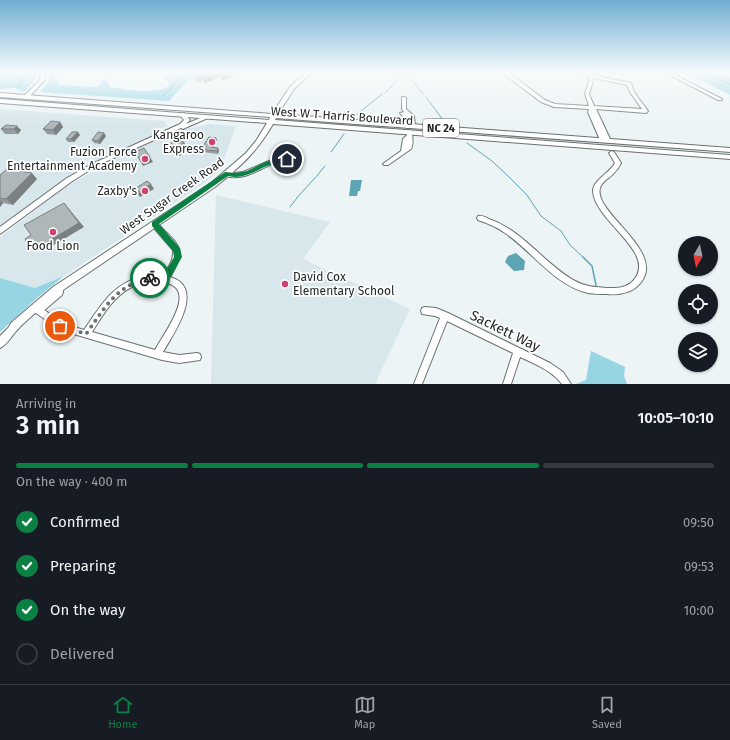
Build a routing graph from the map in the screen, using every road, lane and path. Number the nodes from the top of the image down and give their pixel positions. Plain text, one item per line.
1 (32, 91) edge
2 (288, 91) edge
3 (531, 91) edge
4 (588, 91) edge
5 (631, 91) edge
6 (704, 91) edge
7 (0, 95) edge
8 (26, 97) junction
9 (403, 98) dead end
10 (720, 99) dead end
11 (0, 101) edge
12 (592, 108) junction
13 (183, 115) junction
14 (208, 117) junction
15 (272, 119) junction
16 (410, 126) junction
17 (177, 128) junction
18 (409, 134) junction
19 (608, 145) junction
20 (730, 151) edge
21 (727, 156) edge
22 (287, 159) dead end
23 (386, 164) dead end
24 (227, 174) junction
25 (480, 218) dead end
26 (154, 224) junction
27 (0, 231) edge
28 (165, 279) junction
29 (64, 286) junction
30 (39, 310) junction
31 (425, 311) dead end
32 (445, 316) junction
33 (12, 330) junction
34 (86, 334) junction
35 (0, 343) edge
36 (517, 352) junction
37 (157, 354) junction
38 (197, 357) dead end
39 (418, 384) edge
40 (507, 384) edge
41 (568, 384) edge

1 - 8 street
2 - 15 main road, West Sugar Creek Road
3 - 12 street
4 - 12 street
5 - 12 street
6 - 10 street
7 - 8 main road, West W T Harris Boulevard / NC 24
8 - 15 main road, West W T Harris Boulevard / NC 24
9 - 16 street
11 - 13 main road, West W T Harris Boulevard / NC 24
12 - 19 street
13 - 14 main road, West W T Harris Boulevard / NC 24
13 - 17 street
14 - 15 main road, West W T Harris Boulevard / NC 24
14 - 17 street
15 - 16 main road, West W T Harris Boulevard / NC 24
15 - 18 main road, West W T Harris Boulevard / NC 24
15 - 24 main road, West Sugar Creek Road
16 - 19 main road, West W T Harris Boulevard / NC 24
17 - 27 street
18 - 19 main road, West W T Harris Boulevard / NC 24
18 - 23 street
19 - 20 main road
19 - 21 main road, West W T Harris Boulevard / NC 24
19 - 25 street
20 - 21 main road
22 - 24 street
24 - 26 main road, West Sugar Creek Road
26 - 28 street
26 - 29 main road, West Sugar Creek Road
28 - 34 street
28 - 37 street
29 - 30 main road, West Sugar Creek Road
29 - 33 main road, West Sugar Creek Road
30 - 33 main road, West Sugar Creek Road
30 - 34 street
31 - 32 street, Sackett Way
32 - 36 street, Sackett Way
32 - 39 street
33 - 35 main road, West Sugar Creek Road
34 - 37 street
36 - 40 street
36 - 41 street, Sackett Way
37 - 38 street

